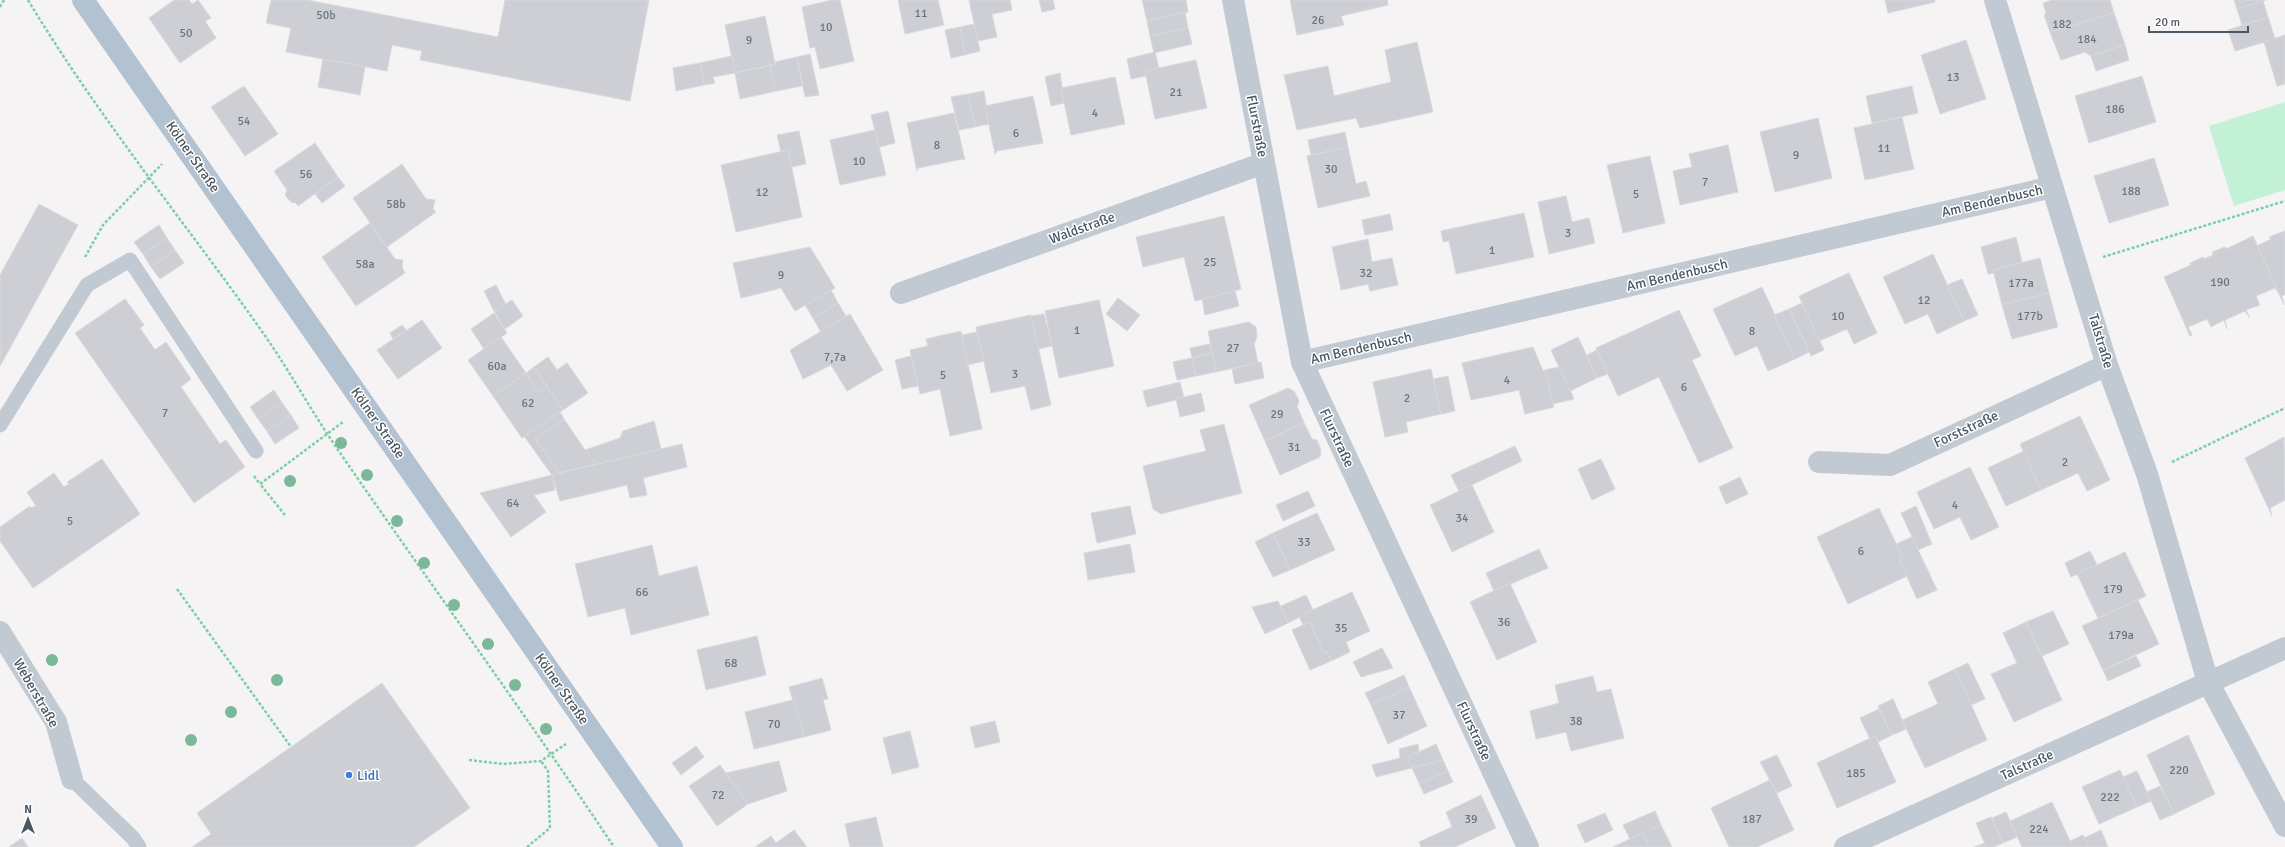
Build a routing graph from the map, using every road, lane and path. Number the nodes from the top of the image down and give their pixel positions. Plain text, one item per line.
1 (4, 0) edge
2 (28, 0) edge
3 (83, 0) edge
4 (1233, 0) edge
5 (1995, 0) edge
6 (0, 7) edge
7 (1264, 163) junction
8 (2052, 188) junction
9 (2285, 201) edge
10 (2078, 265) junction
11 (901, 293) dead end
12 (1302, 362) junction
13 (2108, 364) junction
14 (366, 406) junction
15 (2285, 408) edge
16 (0, 425) edge
17 (328, 434) junction
18 (256, 451) dead end
19 (1819, 462) dead end
20 (2147, 474) junction
21 (285, 515) dead end
22 (177, 589) dead end
23 (0, 632) edge
24 (2285, 648) edge
25 (2208, 682) junction
26 (291, 747) dead end
27 (469, 760) dead end
28 (72, 780) joint
29 (2285, 826) edge
30 (139, 847) edge
31 (527, 847) edge
32 (614, 847) edge
33 (672, 847) edge
34 (1528, 847) edge
35 (1845, 847) edge

1 - 6 path
2 - 17 path
3 - 14 main road, Kölner Straße
4 - 7 street, Flurstraße
5 - 8 street, Talstraße
7 - 11 street, Waldstraße
7 - 12 street, Flurstraße
8 - 10 street, Talstraße
8 - 12 street, Am Bendenbusch
9 - 10 path
10 - 13 street, Talstraße
12 - 34 street, Flurstraße
13 - 19 street, Forststraße
13 - 20 street, Talstraße
14 - 17 path
14 - 33 main road, Kölner Straße
15 - 20 path
16 - 18 lane
17 - 21 path
17 - 32 path
20 - 25 street, Talstraße
22 - 26 path
23 - 28 street, Weberstraße
24 - 25 street
25 - 29 street, Talstraße
25 - 35 street, Talstraße
27 - 31 path
28 - 30 lane

